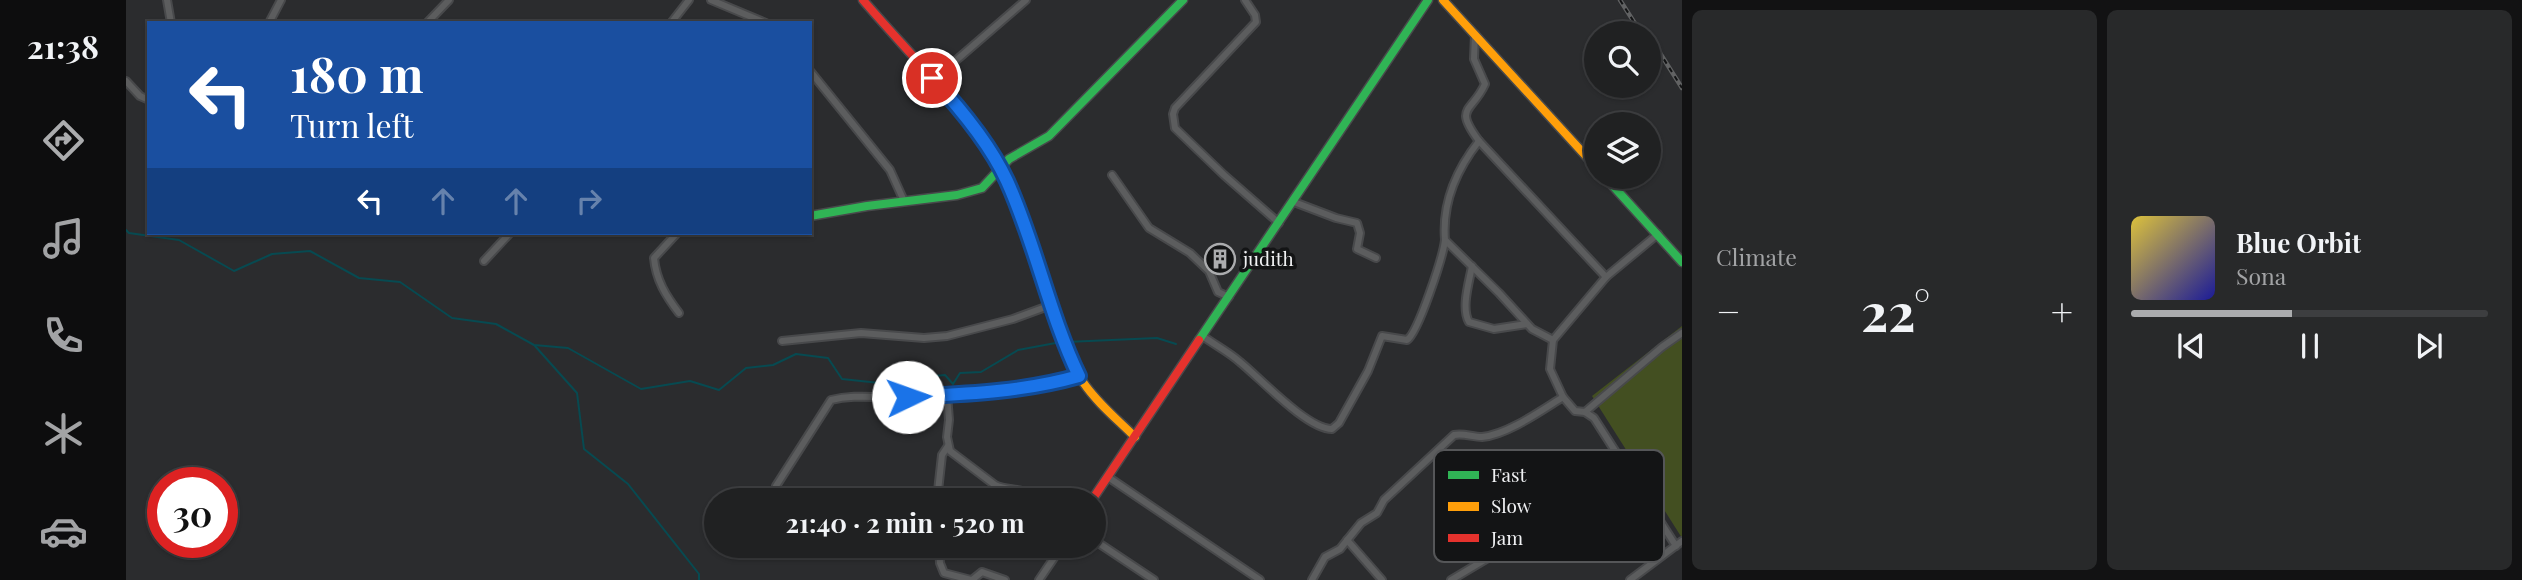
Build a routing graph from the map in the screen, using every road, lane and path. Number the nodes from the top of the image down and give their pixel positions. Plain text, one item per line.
1 (167, 0) edge
2 (281, 0) edge
3 (449, 0) edge
4 (689, 0) edge
5 (710, 0) edge
6 (863, 0) edge
7 (1026, 0) edge
8 (1183, 0) edge
9 (1245, 0) edge
10 (1428, 0) edge
11 (1443, 0) edge
12 (170, 21) edge
13 (270, 21) edge
14 (429, 21) edge
15 (673, 21) edge
16 (761, 21) edge
17 (1475, 34) junction
18 (812, 73) edge
19 (126, 81) edge
20 (147, 99) edge
21 (950, 99) junction
22 (1479, 141) junction
23 (1584, 154) edge
24 (1000, 167) junction
25 (1112, 175) dead end
26 (1616, 189) edge
27 (904, 201) junction
28 (1294, 202) junction
29 (812, 216) edge
30 (1279, 223) junction
31 (1658, 234) junction
32 (508, 235) edge
33 (675, 235) edge
34 (1445, 240) junction
35 (1376, 258) dead end
36 (484, 261) dead end
37 (1682, 262) edge
38 (1472, 267) junction
39 (1606, 277) junction
40 (1229, 298) junction
41 (1051, 304) junction
42 (679, 313) dead end
43 (1527, 324) junction
44 (1682, 333) edge
45 (1203, 337) junction
46 (1553, 340) junction
47 (782, 341) dead end
48 (1079, 376) junction
49 (947, 395) junction
50 (1563, 397) junction
51 (1585, 412) junction
52 (1135, 437) junction
53 (948, 446) junction
54 (1438, 450) edge
55 (1615, 450) edge
56 (1434, 454) edge
57 (1108, 477) junction
58 (776, 486) dead end
59 (938, 488) edge
60 (1002, 488) edge
61 (1100, 488) edge
62 (1664, 522) edge
63 (1347, 540) junction
64 (1679, 544) edge
65 (1106, 548) edge
66 (1664, 555) edge
67 (940, 558) edge
68 (1054, 558) edge
69 (1481, 562) edge
70 (1654, 562) edge
71 (971, 580) edge
72 (1005, 580) edge
73 (1039, 580) edge
74 (1154, 580) edge
75 (1260, 580) edge
76 (1312, 580) edge
77 (1382, 580) edge
78 (1451, 580) edge
79 (1630, 580) edge

1 - 12 street
2 - 13 street
3 - 14 street
4 - 15 street
5 - 16 street
6 - 21 main road
7 - 21 street
8 - 24 main road
9 - 30 street
10 - 28 main road
11 - 17 main road
17 - 22 street
17 - 23 main road
18 - 27 street
19 - 20 street
21 - 24 main road
22 - 34 street
22 - 39 street
24 - 27 main road
24 - 41 main road
25 - 40 street
26 - 31 main road
27 - 29 main road
28 - 30 main road
28 - 35 street
30 - 40 main road
31 - 37 main road
31 - 39 street
32 - 36 street
33 - 42 street
34 - 38 street
34 - 45 street
38 - 43 street
38 - 43 street
39 - 46 street
40 - 45 main road
41 - 47 street
41 - 48 main road
43 - 46 street
44 - 51 street
45 - 52 main road
46 - 50 street
48 - 49 street
48 - 52 main road
49 - 53 street
49 - 58 street
50 - 51 street
50 - 54 street
51 - 55 street
52 - 57 main road
53 - 59 street
53 - 60 street
56 - 63 street
57 - 61 main road
57 - 75 street
62 - 64 street
63 - 76 street
63 - 77 street
64 - 66 street
65 - 74 street
67 - 71 street
68 - 73 street
69 - 78 street
70 - 79 street
71 - 72 street

